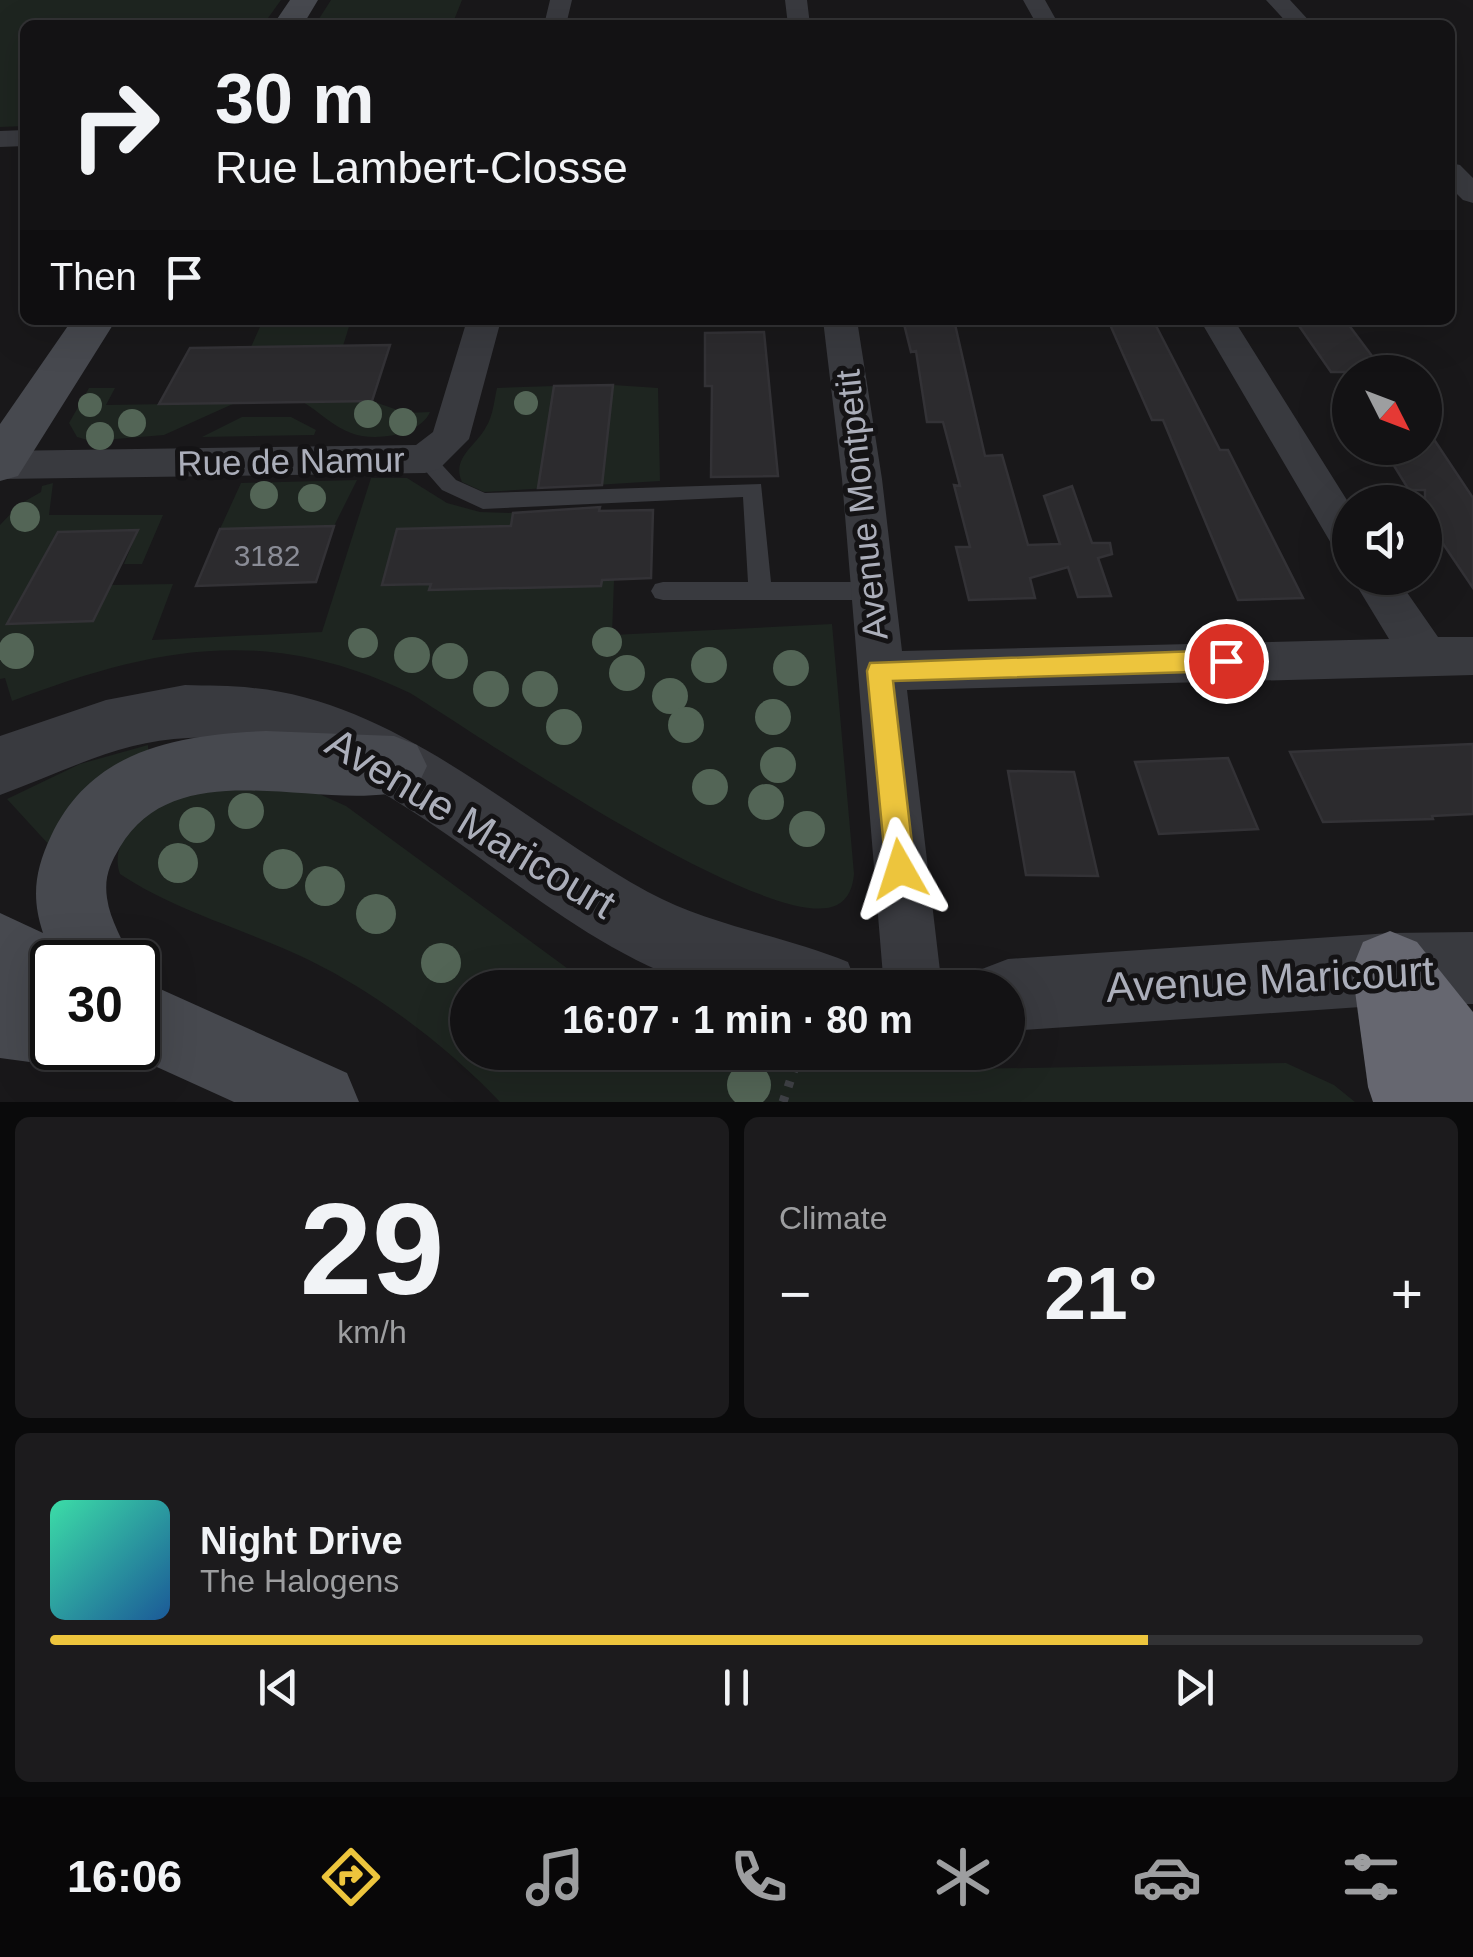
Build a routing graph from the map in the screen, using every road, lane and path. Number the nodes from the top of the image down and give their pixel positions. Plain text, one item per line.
1 (1277, 0) edge
2 (1297, 20) edge
3 (91, 325) edge
4 (483, 325) edge
5 (841, 325) edge
6 (1220, 325) edge
7 (425, 459) junction
8 (0, 464) edge
9 (1332, 509) edge
10 (663, 591) dead end
11 (760, 591) junction
12 (872, 591) junction
13 (1385, 595) edge
14 (1424, 655) junction
15 (1473, 656) edge
16 (879, 671) junction
17 (394, 766) junction
18 (0, 767) edge
19 (82, 940) edge
20 (0, 950) edge
21 (30, 966) edge
22 (1473, 968) edge
23 (763, 970) edge
24 (911, 970) edge
25 (1390, 970) junction
26 (1025, 995) edge
27 (0, 1020) edge
28 (30, 1023) edge
29 (160, 1032) edge
30 (794, 1070) edge
31 (1473, 1076) edge
32 (318, 1102) edge
33 (783, 1102) edge
34 (1414, 1102) edge

1 - 2 street
3 - 8 main road
4 - 7 street, Rue de Namur
5 - 12 street, Avenue Montpetit
6 - 9 street
7 - 8 street, Rue de Namur
7 - 11 lane
10 - 11 lane
11 - 12 lane
12 - 16 street, Avenue Montpetit
13 - 14 street
14 - 15 street
14 - 16 street
16 - 24 street, Avenue Montpetit
17 - 18 street, Avenue Maricourt
17 - 19 main road
17 - 23 street, Avenue Maricourt
20 - 21 main road
22 - 25 street, Avenue Maricourt
25 - 26 street, Avenue Maricourt
25 - 31 highway
25 - 34 highway
27 - 28 main road
29 - 32 main road
30 - 33 path

